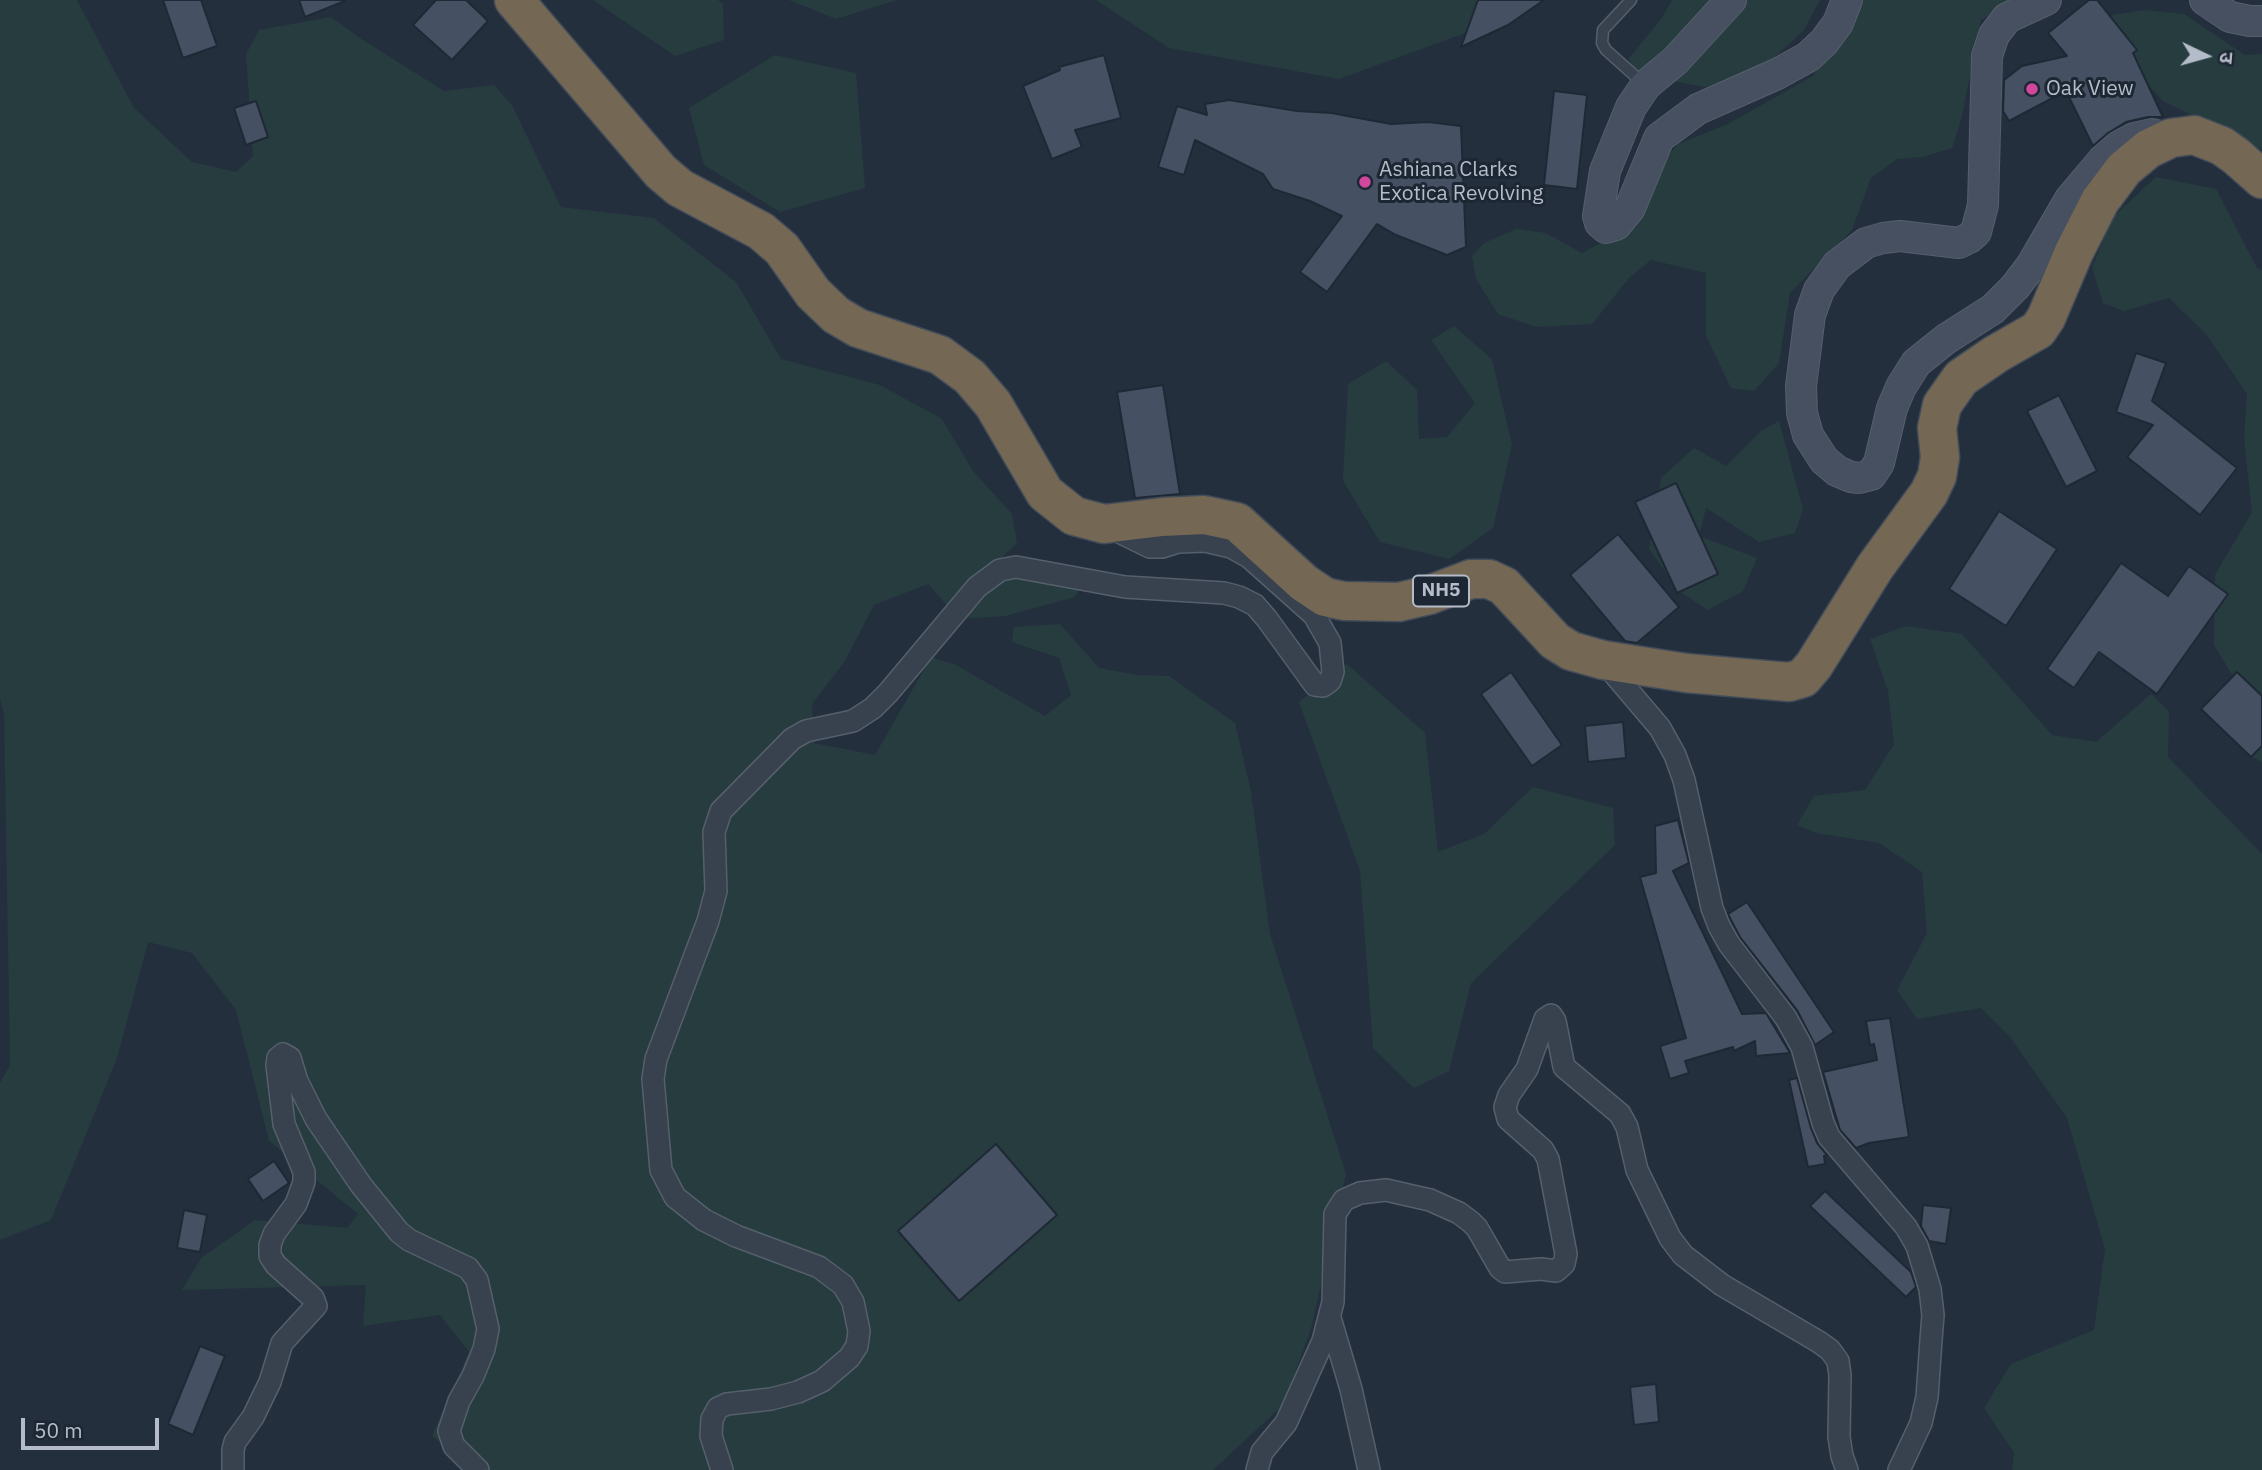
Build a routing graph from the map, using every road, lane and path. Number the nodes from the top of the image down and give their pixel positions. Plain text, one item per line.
1 (514, 0) edge
2 (1631, 0) edge
3 (1731, 0) edge
4 (1847, 0) edge
5 (2046, 0) edge
6 (2205, 0) edge
7 (2262, 21) edge
8 (1646, 85) junction
9 (2171, 138) junction
10 (2262, 179) edge
11 (1104, 524) junction
12 (1603, 660) junction
13 (1330, 1318) junction
14 (233, 1470) edge
15 (478, 1470) edge
16 (722, 1470) edge
17 (1257, 1470) edge
18 (1369, 1470) edge
19 (1847, 1470) edge
20 (1899, 1470) edge

1 - 11 highway, NH5
2 - 8 lane
3 - 8 street
4 - 8 street
5 - 9 street
6 - 7 street
9 - 10 highway
9 - 12 highway, NH5
11 - 12 highway, NH5
11 - 16 street
12 - 20 street
13 - 17 street
13 - 18 street
13 - 19 street
14 - 15 street

